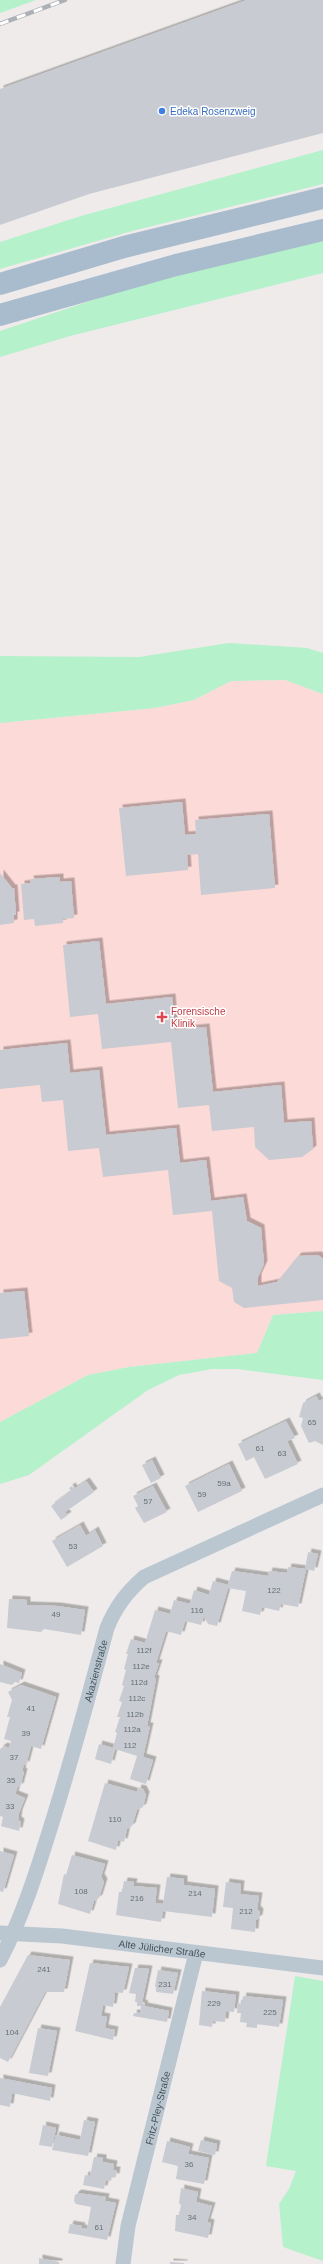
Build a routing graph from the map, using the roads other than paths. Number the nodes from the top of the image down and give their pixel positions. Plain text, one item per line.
1 (323, 198) edge
2 (323, 230) edge
3 (0, 284) edge
4 (0, 315) edge
5 (323, 1495) edge
6 (7, 1933) edge
7 (196, 1952) junction
8 (0, 1960) edge
9 (323, 1968) edge
10 (123, 2264) edge

1 - 3 main road
2 - 4 main road
5 - 6 street, Akazienstraße
6 - 7 street, Alte Jülicher Straße
6 - 8 street, Akazienstraße
7 - 9 street, Alte Jülicher Straße
7 - 10 street, Fritz-Pley-Straße

